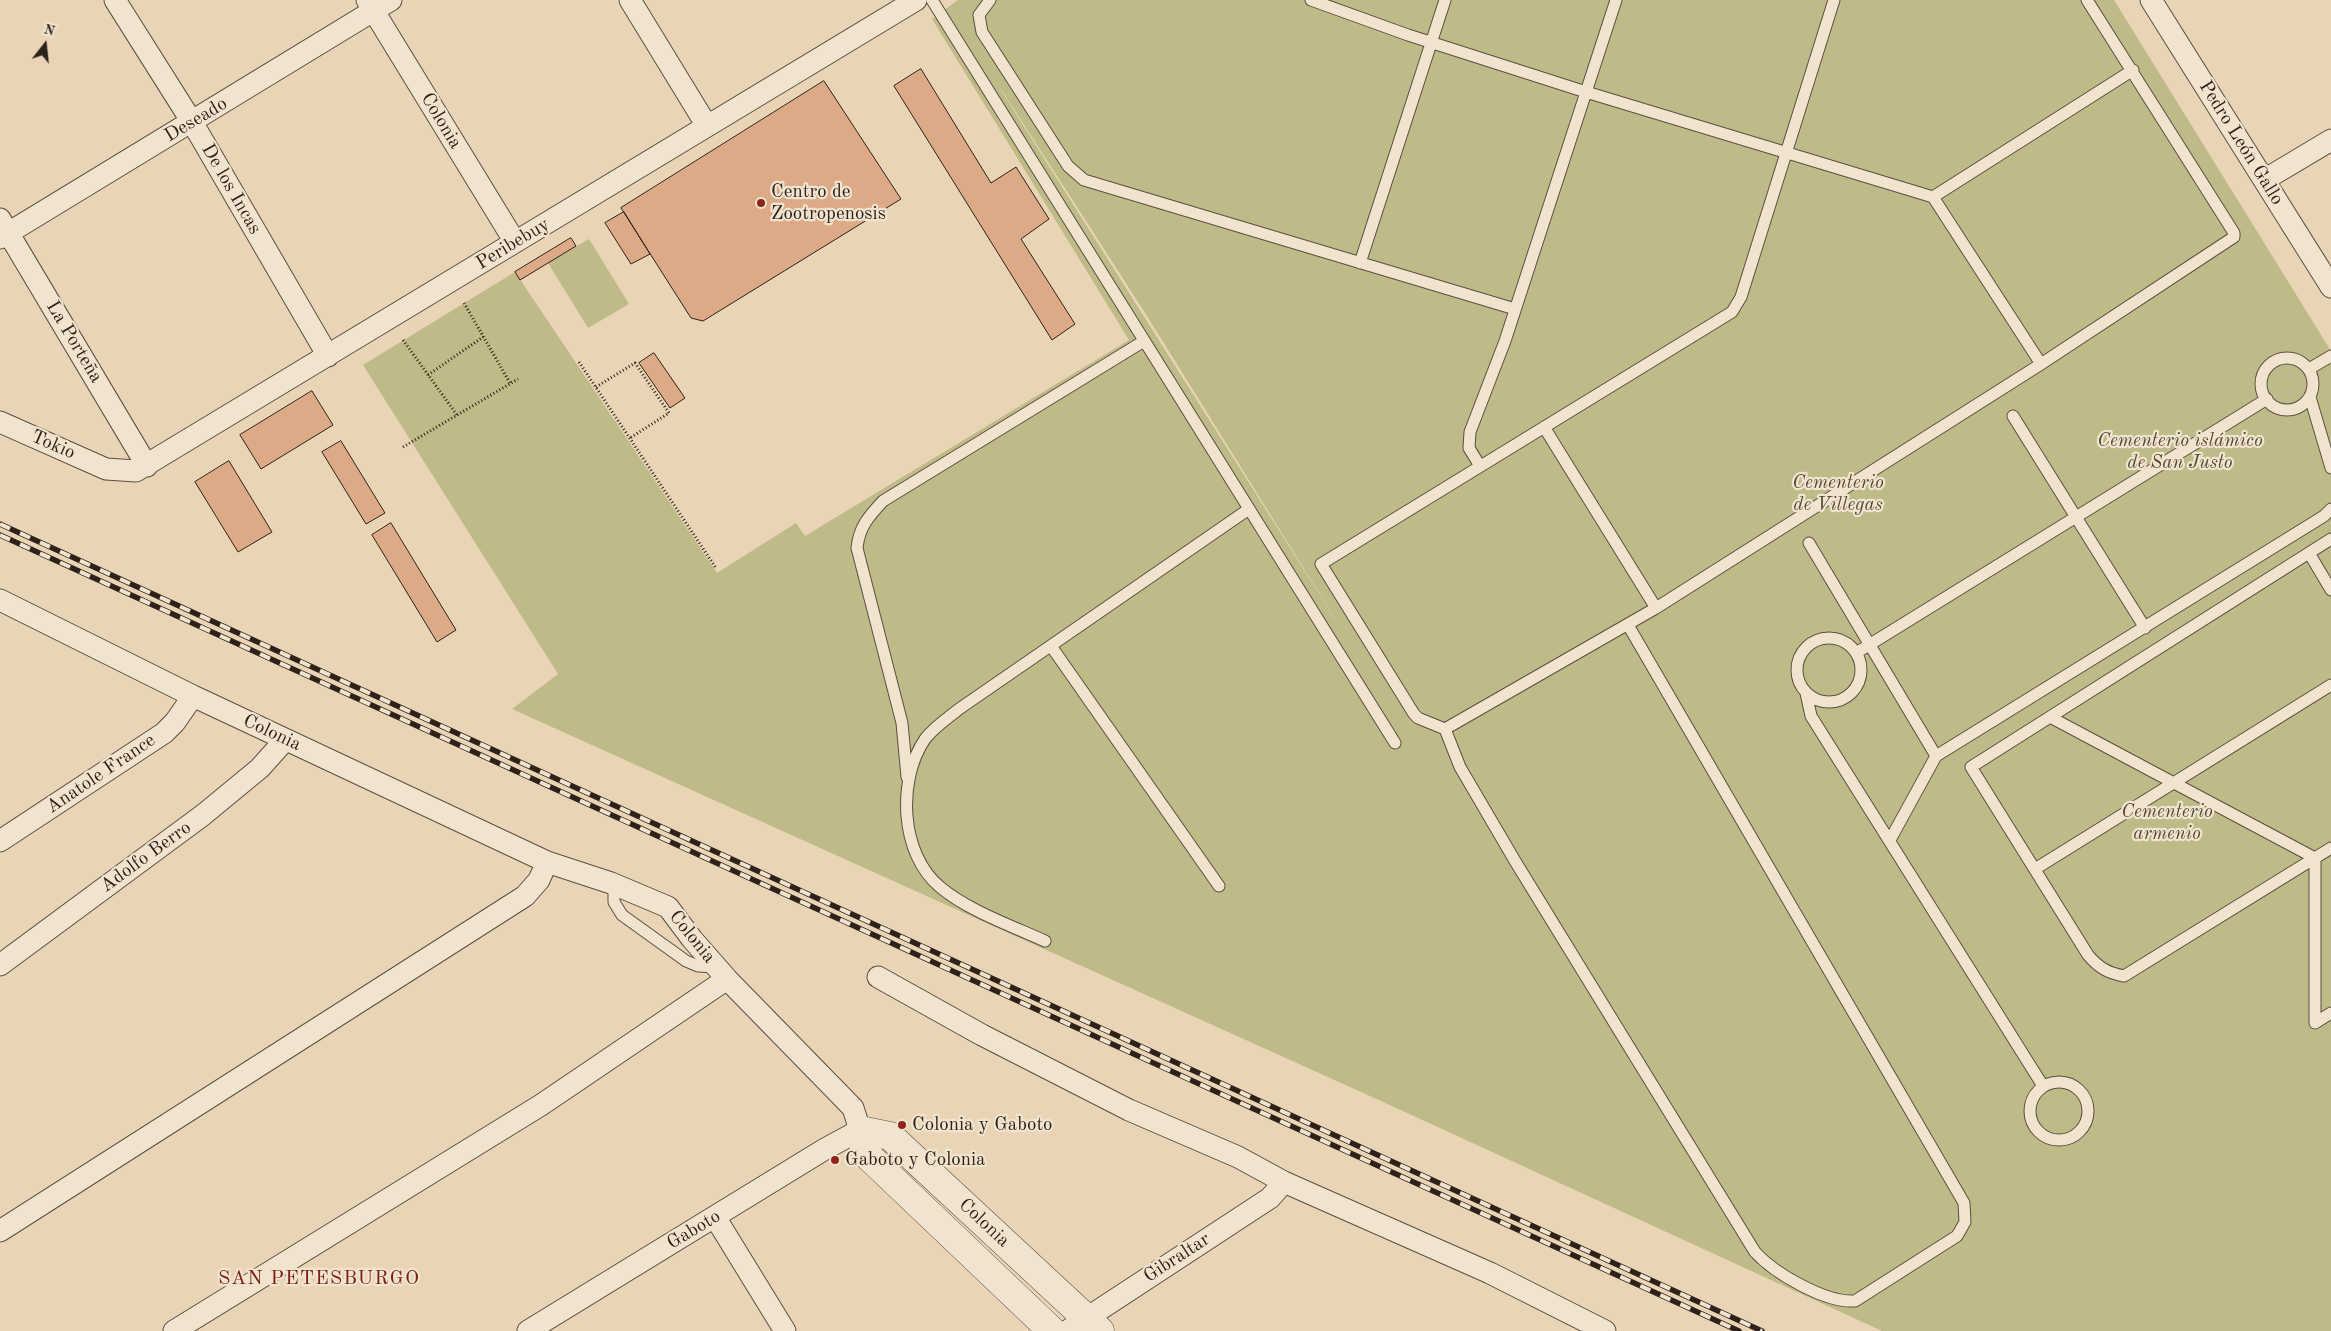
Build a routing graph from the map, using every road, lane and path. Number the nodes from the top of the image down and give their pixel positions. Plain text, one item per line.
1 (115, 0) edge
2 (630, 0) edge
3 (932, 0) edge
4 (990, 0) edge
5 (1311, 0) edge
6 (1444, 0) edge
7 (1616, 0) edge
8 (1834, 0) edge
9 (2087, 0) edge
10 (2151, 0) edge
11 (377, 4) edge
12 (902, 4) edge
13 (1432, 42) junction
14 (2133, 70) junction
15 (1586, 92) junction
16 (192, 122) junction
17 (707, 126) junction
18 (2331, 140) edge
19 (1785, 153) junction
20 (2264, 180) junction
21 (1933, 197) junction
22 (3, 230) edge
23 (515, 242) junction
24 (1360, 262) junction
25 (2331, 287) edge
26 (464, 303) dead end
27 (1515, 309) junction
28 (483, 337) junction
29 (403, 340) dead end
30 (1144, 341) junction
31 (328, 356) junction
32 (2331, 356) edge
33 (579, 362) dead end
34 (2041, 364) junction
35 (2308, 369) junction
36 (428, 375) junction
37 (518, 379) dead end
38 (510, 383) junction
39 (596, 387) junction
40 (2310, 397) junction
41 (2266, 399) junction
42 (457, 415) junction
43 (2013, 416) dead end
44 (0, 422) edge
45 (1544, 427) junction
46 (630, 438) junction
47 (404, 447) dead end
48 (147, 466) junction
49 (1480, 466) junction
50 (2331, 468) edge
51 (106, 469) joint
52 (1249, 509) junction
53 (2331, 509) edge
54 (2074, 518) junction
55 (2331, 540) edge
56 (1809, 543) dead end
57 (2309, 554) junction
58 (716, 568) dead end
59 (2331, 590) edge
60 (0, 600) edge
61 (1656, 608) junction
62 (1628, 625) junction
63 (2145, 628) junction
64 (1870, 644) junction
65 (1051, 646) junction
66 (1856, 653) junction
67 (2331, 685) edge
68 (1806, 693) junction
69 (193, 696) junction
70 (2050, 717) junction
71 (1445, 729) junction
72 (285, 740) junction
73 (1395, 743) dead end
74 (1936, 756) junction
75 (2174, 783) junction
76 (907, 791) junction
77 (1890, 840) junction
78 (0, 841) edge
79 (2331, 848) edge
80 (2315, 858) junction
81 (547, 862) junction
82 (2035, 869) junction
83 (614, 885) junction
84 (1219, 886) dead end
85 (1045, 941) dead end
86 (0, 965) edge
87 (722, 973) junction
88 (878, 977) dead end
89 (2331, 1013) edge
90 (2043, 1086) junction
91 (860, 1130) junction
92 (1284, 1182) junction
93 (715, 1217) junction
94 (0, 1231) edge
95 (1084, 1327) edge
96 (174, 1331) edge
97 (528, 1331) edge
98 (785, 1331) edge
99 (1052, 1331) edge
100 (1605, 1331) edge

1 - 16 street, De los Incas
2 - 17 street
3 - 30 lane
4 - 24 lane
5 - 13 lane
6 - 13 lane
7 - 15 lane
8 - 19 lane
9 - 14 lane
10 - 20 street, Pedro León Gallo
11 - 16 street, Deseado
11 - 23 street, Colonia
12 - 17 street, Peribebuy
13 - 15 lane
13 - 24 lane
14 - 21 lane
14 - 34 lane
15 - 19 lane
15 - 27 lane
16 - 22 street, Deseado
16 - 31 street, De los Incas
17 - 23 street, Peribebuy
18 - 20 street
19 - 21 lane
19 - 45 lane
20 - 25 street, Pedro León Gallo
21 - 34 lane
22 - 48 street, La Porteña
23 - 31 street, Peribebuy
24 - 27 lane
26 - 28 path
27 - 49 lane
28 - 36 path
28 - 38 path
29 - 36 path
30 - 52 lane
30 - 76 lane
31 - 48 street, Peribebuy
32 - 35 lane
33 - 39 path
34 - 61 lane
35 - 40 lane
35 - 41 lane
36 - 42 path
37 - 38 path
38 - 42 path
39 - 46 path
39 - 46 path
40 - 41 lane
40 - 50 lane
41 - 54 lane
42 - 47 path
43 - 54 lane
44 - 51 street, Tokio
45 - 49 lane
45 - 61 lane
46 - 58 path
48 - 51 street, Peribebuy
49 - 71 lane
52 - 65 lane
52 - 73 lane
53 - 63 lane
54 - 63 lane
54 - 64 lane
55 - 57 lane
56 - 64 lane
57 - 59 lane
57 - 70 lane
60 - 69 street, Colonia
61 - 62 lane
62 - 71 lane
62 - 71 lane
63 - 74 lane
64 - 66 lane
64 - 74 lane
65 - 76 lane
65 - 84 lane
66 - 68 lane
66 - 68 lane
67 - 75 lane
68 - 77 lane
69 - 72 street, Colonia
69 - 78 street, Anatole France
70 - 75 lane
70 - 82 lane
72 - 81 street, Colonia
72 - 86 street, Adolfo Berro
74 - 77 lane
75 - 80 lane
75 - 82 lane
76 - 85 lane
77 - 90 lane
79 - 80 lane
80 - 82 lane
80 - 89 lane
81 - 83 street, Colonia
81 - 94 street
83 - 87 street, Colonia
83 - 87 lane
87 - 91 street, Colonia
87 - 96 street
88 - 92 street
90 - 90 lane
91 - 93 street, Gaboto
91 - 95 street, Colonia
91 - 99 street, Colonia
92 - 95 street, Gibraltar
92 - 100 street
93 - 97 street, Gaboto
93 - 98 street

